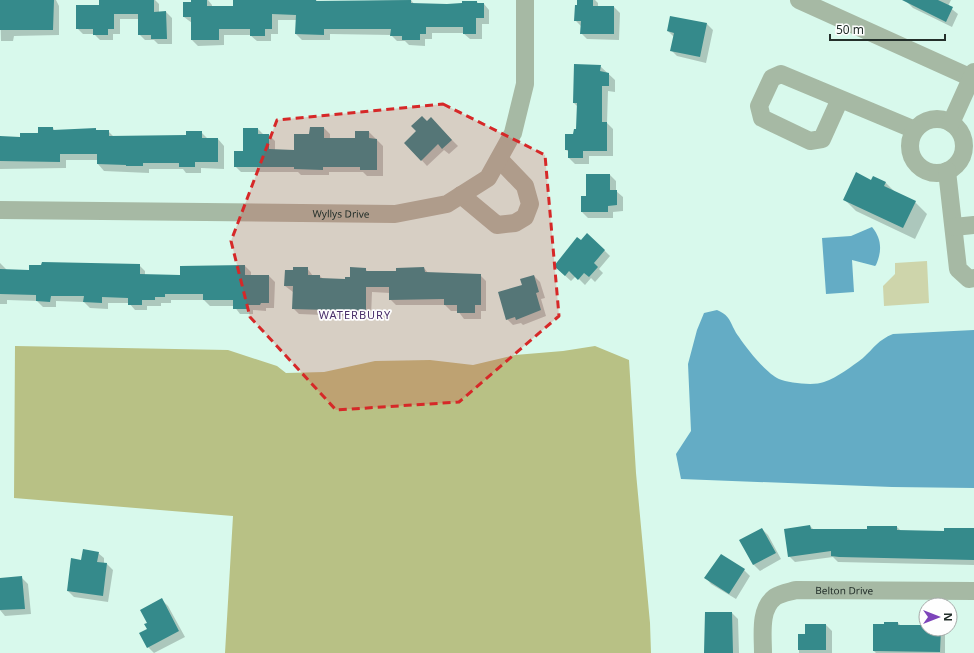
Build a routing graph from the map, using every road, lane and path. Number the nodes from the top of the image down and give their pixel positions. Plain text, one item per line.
1 (525, 0) edge
2 (799, 0) edge
3 (973, 76) edge
4 (840, 99) junction
5 (951, 123) junction
6 (915, 130) junction
7 (498, 159) junction
8 (947, 171) junction
9 (461, 195) junction
10 (0, 210) edge
11 (974, 225) edge
12 (954, 227) junction
13 (974, 278) edge
14 (974, 591) edge
15 (763, 653) edge

1 - 7 street, Wyllys Drive
2 - 3 street
3 - 5 street
4 - 4 street
4 - 6 street
5 - 6 street
5 - 8 street
6 - 8 street
7 - 9 street, Wyllys Drive
7 - 9 street
8 - 12 street
9 - 10 street, Wyllys Drive
11 - 12 street
12 - 13 street
14 - 15 street, Belton Drive

